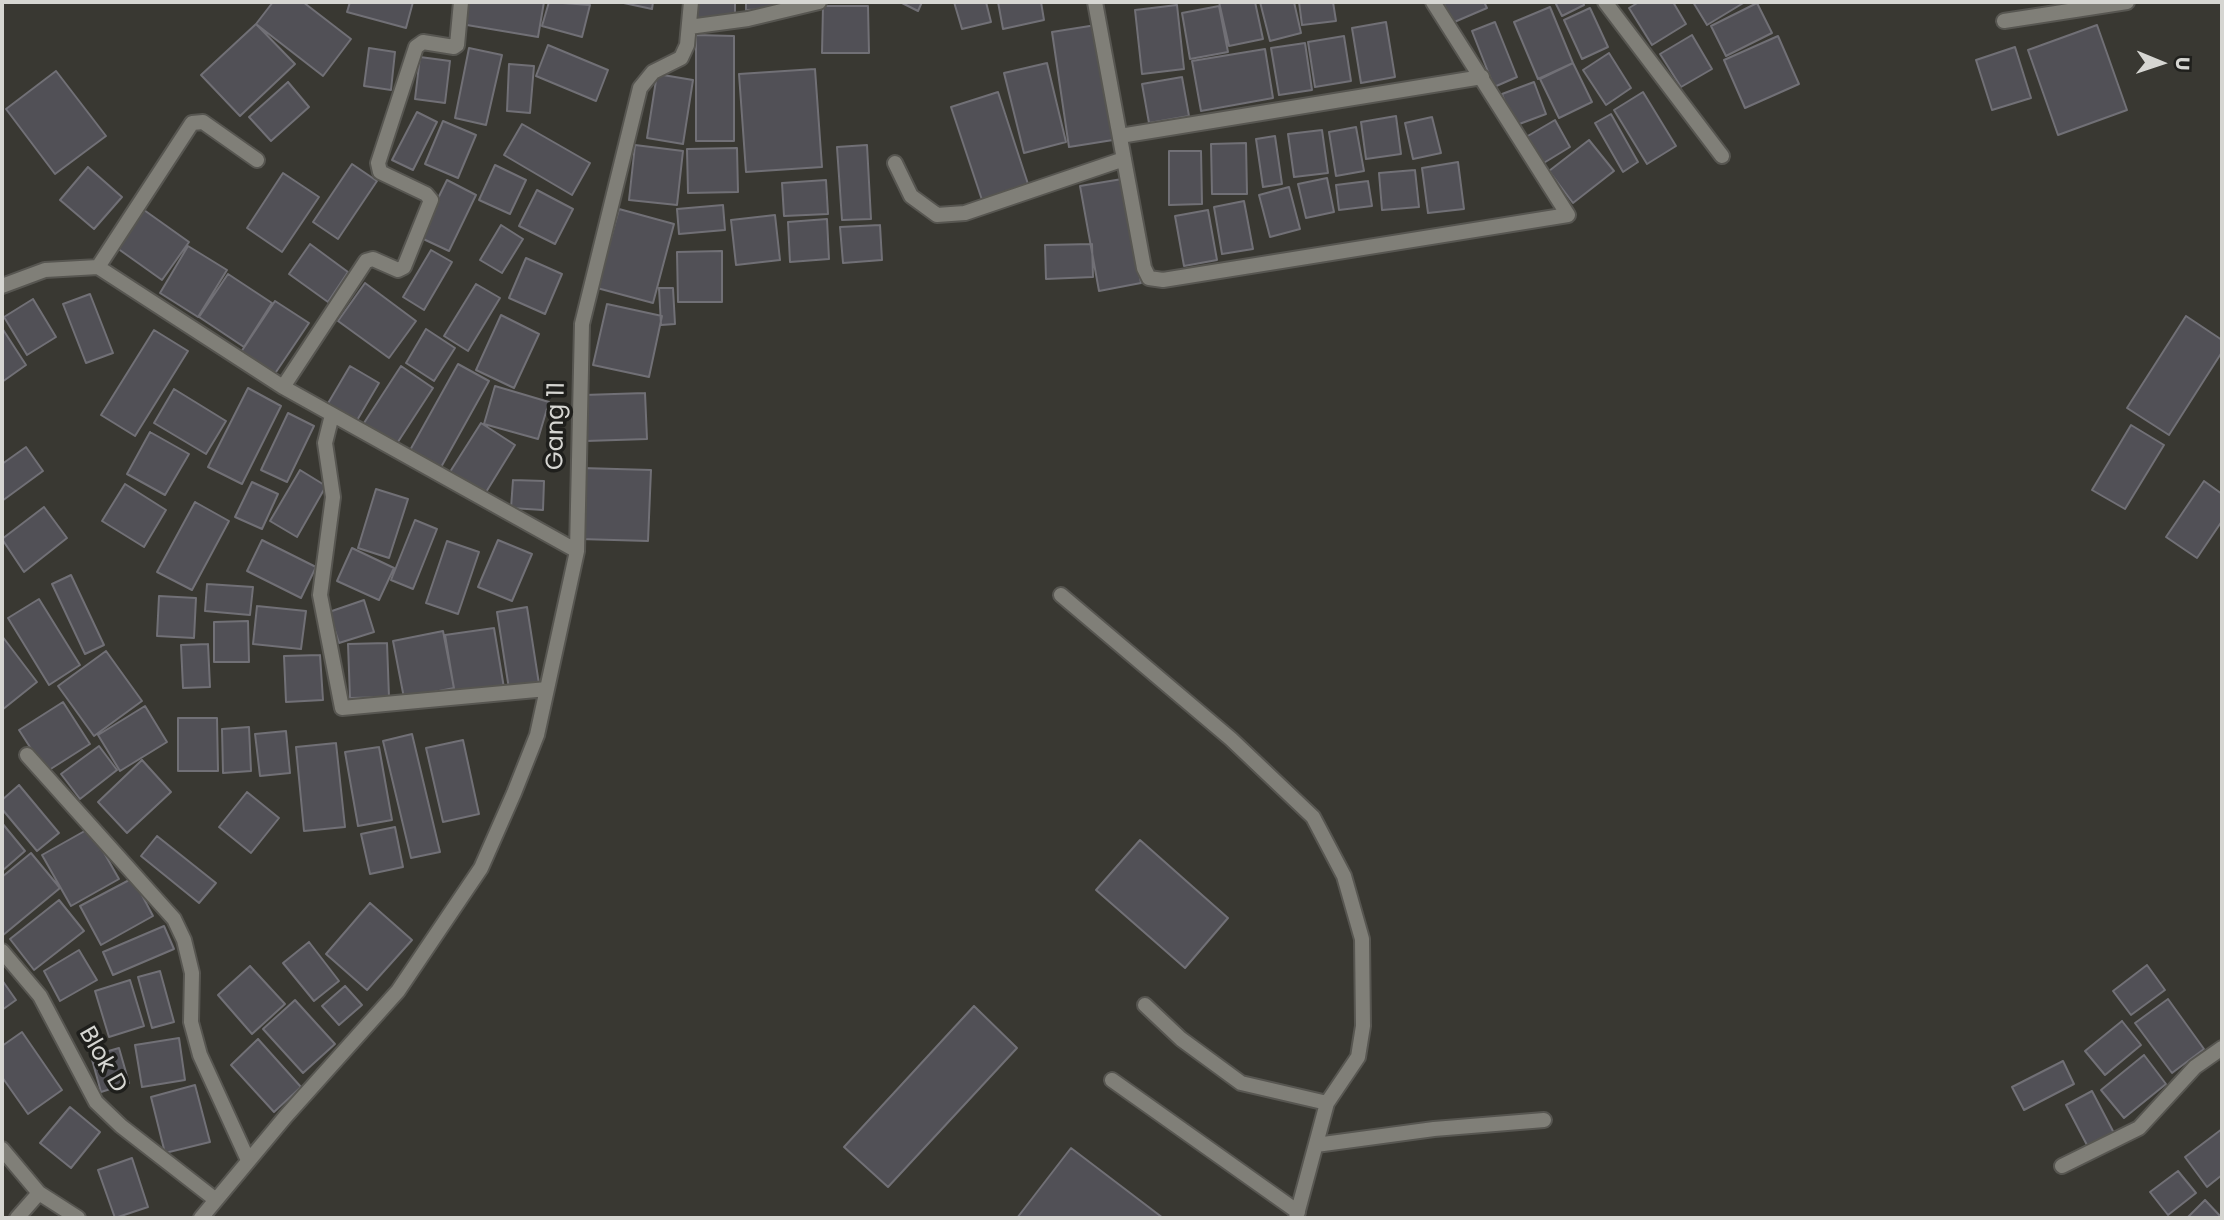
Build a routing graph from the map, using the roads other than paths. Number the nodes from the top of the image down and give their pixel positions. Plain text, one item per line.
1 (461, 2) edge
2 (691, 2) edge
3 (819, 2) edge
4 (1095, 2) edge
5 (1433, 2) edge
6 (1605, 2) edge
7 (2127, 2) edge
8 (2004, 22) dead end
9 (689, 27) junction
10 (1482, 77) junction
11 (1120, 136) junction
12 (1722, 156) dead end
13 (1124, 159) junction
14 (257, 160) dead end
15 (895, 163) dead end
16 (98, 267) junction
17 (2, 286) edge
18 (283, 387) junction
19 (332, 415) junction
20 (577, 551) junction
21 (1061, 595) dead end
22 (547, 689) junction
23 (27, 755) dead end
24 (2, 951) edge
25 (1145, 1005) dead end
26 (2222, 1048) edge
27 (1112, 1080) dead end
28 (1327, 1103) junction
29 (1544, 1120) dead end
30 (1316, 1145) junction
31 (2, 1149) edge
32 (248, 1160) junction
33 (2062, 1166) dead end
34 (39, 1193) junction
35 (216, 1200) junction
36 (1297, 1215) edge
37 (17, 1218) edge
38 (78, 1218) edge
39 (201, 1218) edge

1 - 18 street
2 - 9 street, Gang 11
3 - 9 street
4 - 11 street
5 - 10 street
6 - 12 street
7 - 8 street
9 - 20 street, Gang 11
10 - 11 street
10 - 13 street
11 - 13 street
13 - 15 street
14 - 16 street
16 - 17 street
16 - 18 street
18 - 19 street
19 - 20 street
19 - 22 street
20 - 22 street, Gang 11
21 - 28 street
22 - 32 street, Gang 11
23 - 32 street
24 - 35 street, Blok D
25 - 28 street
26 - 33 street
27 - 36 street
28 - 30 street
29 - 30 street
30 - 36 street
31 - 34 street
32 - 35 street, Gang 11
34 - 37 street
34 - 38 street
35 - 39 street, Gang 11

